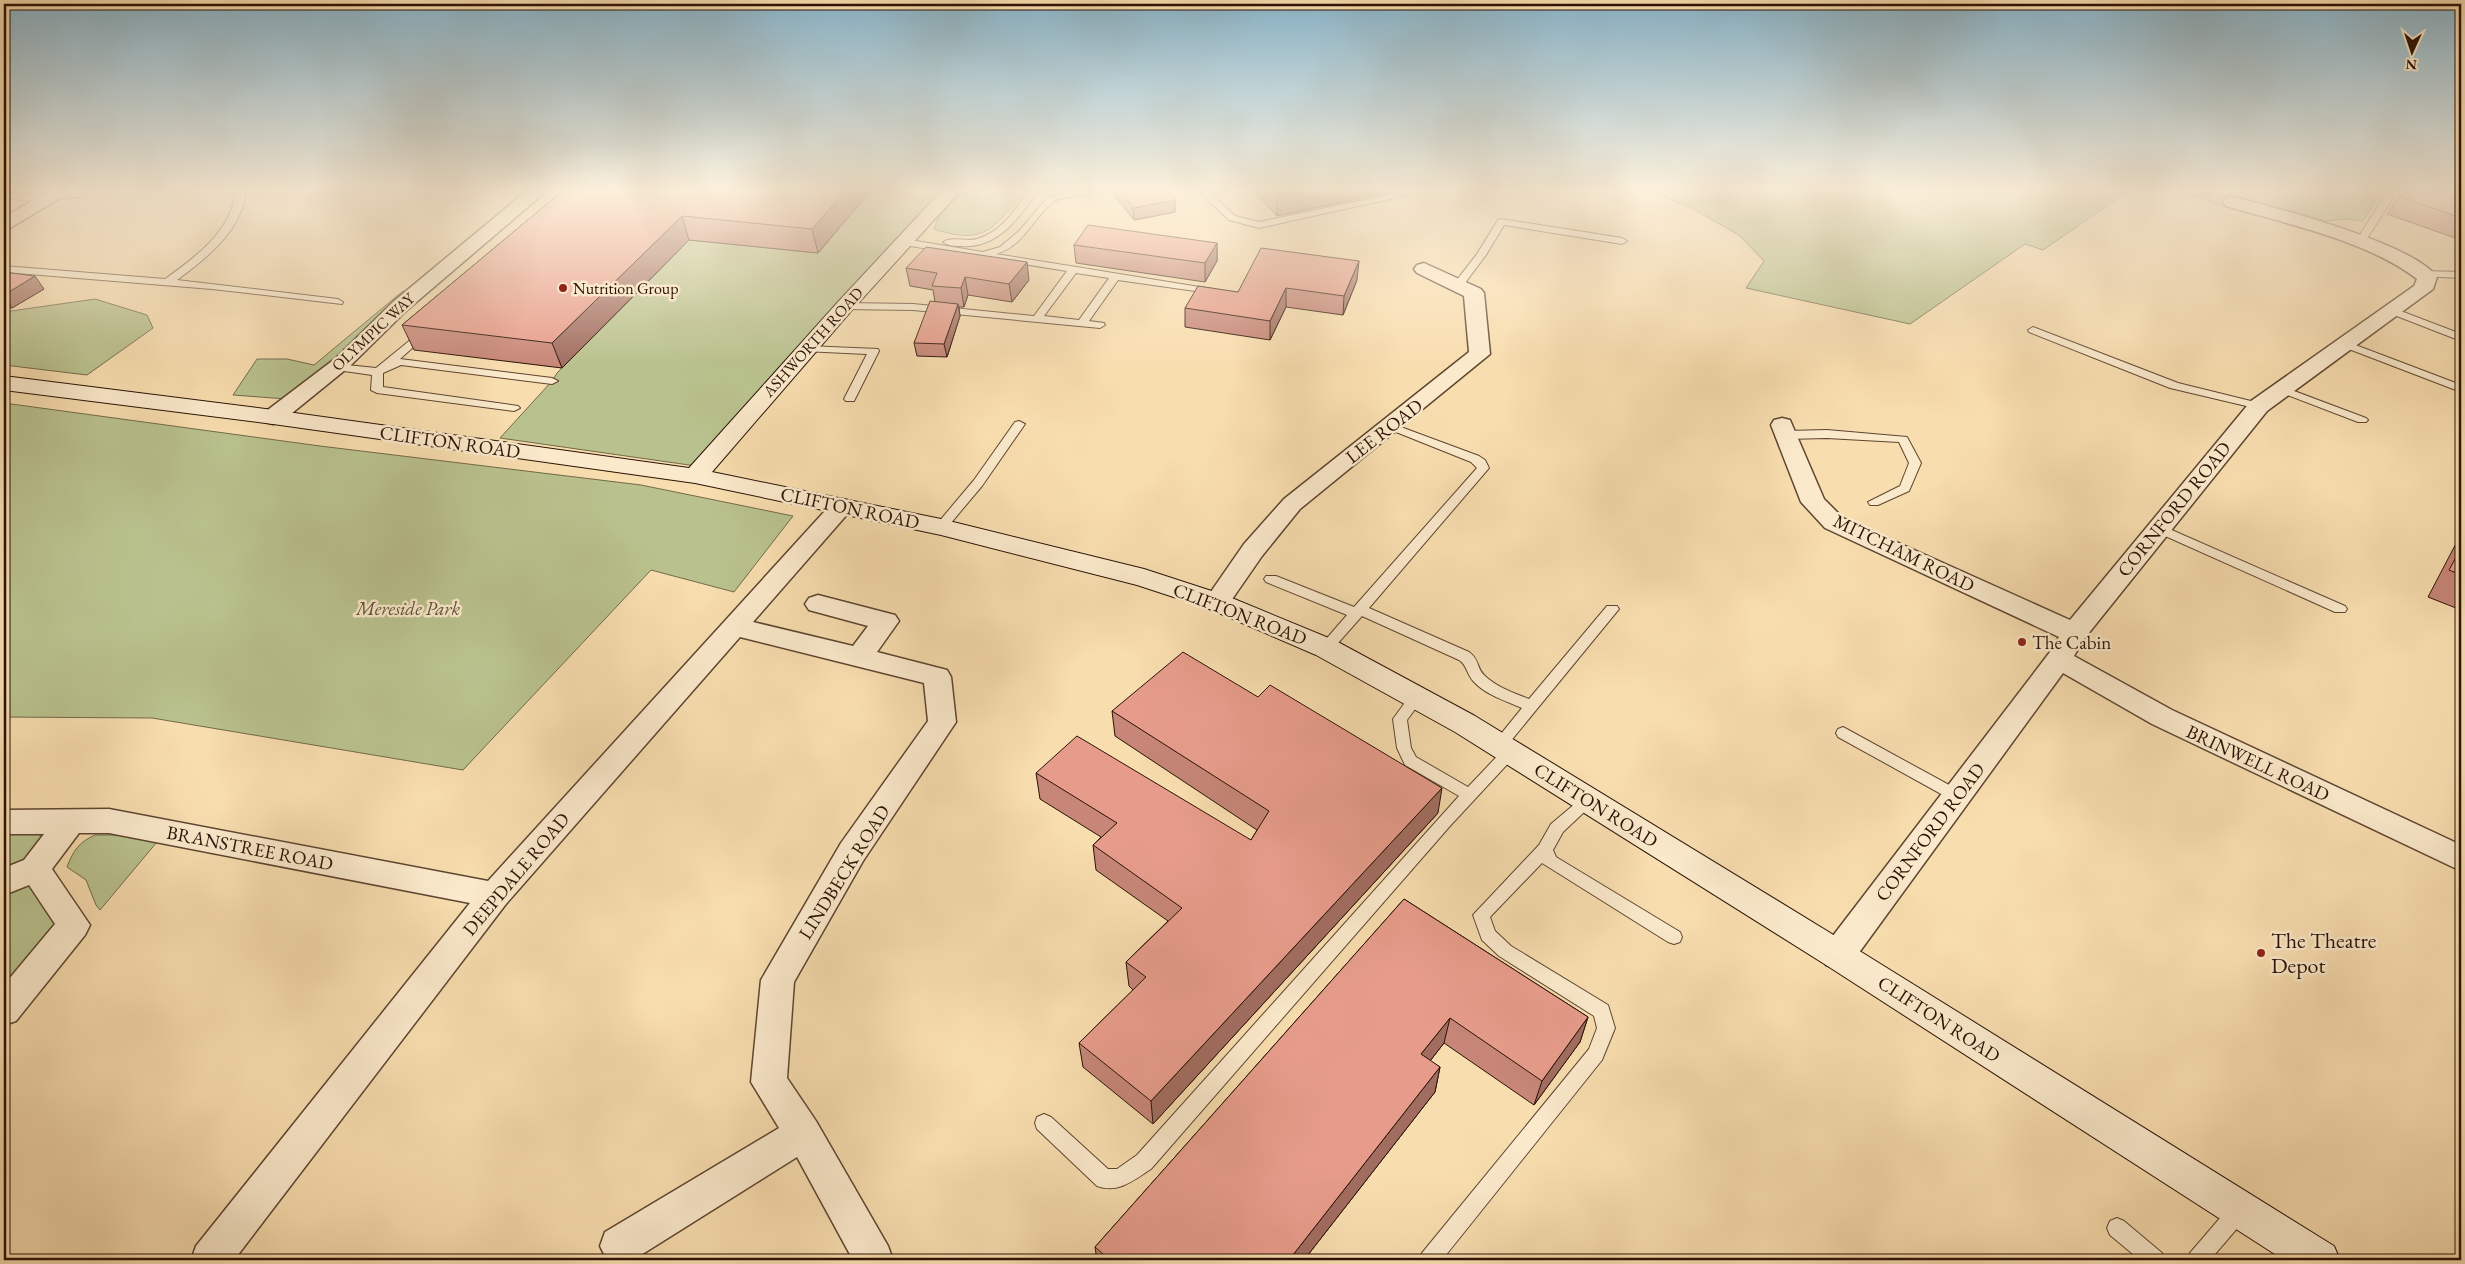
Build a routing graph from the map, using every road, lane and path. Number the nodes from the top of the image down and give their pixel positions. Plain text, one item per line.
1 (211, 247) edge
2 (471, 247) edge
3 (899, 247) edge
4 (947, 247) edge
5 (1004, 247) edge
6 (1486, 247) edge
7 (2374, 247) edge
8 (982, 255) junction
9 (4, 269) edge
10 (1074, 269) junction
11 (1424, 269) dead end
12 (2424, 274) junction
13 (2461, 275) edge
14 (1116, 276) junction
15 (168, 282) junction
16 (1458, 285) junction
17 (1212, 292) edge
18 (338, 302) dead end
19 (845, 306) junction
20 (2393, 311) junction
21 (1037, 319) junction
22 (1081, 324) junction
23 (430, 326) edge
24 (1100, 326) dead end
25 (2033, 330) dead end
26 (2461, 338) edge
27 (2345, 344) junction
28 (807, 349) junction
29 (337, 367) junction
30 (378, 372) junction
31 (552, 381) dead end
32 (4, 383) edge
33 (2281, 389) junction
34 (2461, 389) edge
35 (850, 399) dead end
36 (2259, 406) junction
37 (514, 408) dead end
38 (273, 417) junction
39 (2362, 420) dead end
40 (1019, 424) dead end
41 (1390, 426) junction
42 (1784, 430) joint
43 (695, 476) junction
44 (1874, 502) dead end
45 (842, 506) junction
46 (941, 527) junction
47 (2158, 528) junction
48 (1271, 580) dead end
49 (1217, 602) junction
50 (818, 604) dead end
51 (1612, 609) dead end
52 (2340, 609) dead end
53 (1358, 611) junction
54 (733, 626) junction
55 (2074, 633) junction
56 (1326, 648) junction
57 (859, 657) junction
58 (2059, 658) junction
59 (1417, 697) junction
60 (1532, 706) junction
61 (1843, 733) dead end
62 (1505, 749) junction
63 (1469, 795) junction
64 (1957, 796) junction
65 (1588, 800) junction
66 (71, 821) junction
67 (4, 822) edge
68 (1545, 850) junction
69 (2461, 860) edge
70 (35, 869) junction
71 (4, 882) edge
72 (494, 895) junction
73 (1674, 937) dead end
74 (1838, 955) junction
75 (4, 1010) edge
76 (1044, 1124) dead end
77 (803, 1133) junction
78 (2239, 1210) junction
79 (2117, 1228) dead end
80 (619, 1246) dead end
81 (210, 1260) edge
82 (874, 1260) edge
83 (1429, 1260) edge
84 (2155, 1260) edge
85 (2197, 1260) edge
86 (2320, 1260) edge

1 - 15 lane
2 - 29 street, OLYMPIC WAY
3 - 19 street, ASHWORTH ROAD
4 - 8 lane
5 - 8 lane
6 - 16 lane
7 - 12 street
8 - 10 lane
9 - 15 lane
10 - 14 lane
10 - 21 lane
11 - 16 street, LEE ROAD
12 - 13 lane
12 - 20 street, CORNFORD ROAD
14 - 17 lane
14 - 22 lane
15 - 18 lane
16 - 41 street, LEE ROAD
19 - 21 lane
19 - 28 street, ASHWORTH ROAD
20 - 26 lane
20 - 27 street, CORNFORD ROAD
21 - 22 lane
22 - 24 lane
23 - 30 lane
25 - 36 lane
27 - 33 street, CORNFORD ROAD
27 - 34 lane
28 - 35 lane
28 - 43 street, ASHWORTH ROAD
29 - 30 lane
29 - 38 street, OLYMPIC WAY
30 - 31 lane
30 - 37 lane
32 - 38 street, CLIFTON ROAD
33 - 36 street, CORNFORD ROAD
33 - 39 lane
36 - 47 street, CORNFORD ROAD
38 - 43 street, CLIFTON ROAD
40 - 46 lane
41 - 49 street, LEE ROAD
41 - 53 lane
42 - 44 lane
42 - 55 street, MITCHAM ROAD
43 - 45 street, CLIFTON ROAD
45 - 46 street, CLIFTON ROAD
45 - 54 street, DEEPDALE ROAD
46 - 49 street, CLIFTON ROAD
47 - 52 lane
47 - 55 street, CORNFORD ROAD
48 - 53 lane
49 - 56 street, CLIFTON ROAD
50 - 57 street
51 - 60 lane
53 - 56 lane
53 - 60 lane
54 - 57 street, LINDBECK ROAD
54 - 72 street, DEEPDALE ROAD
55 - 58 street, CORNFORD ROAD
56 - 59 street, CLIFTON ROAD
57 - 77 street, LINDBECK ROAD
58 - 64 street, CORNFORD ROAD
58 - 69 street, BRINWELL ROAD
59 - 62 street, CLIFTON ROAD
59 - 63 lane
60 - 62 lane
61 - 64 lane
62 - 63 lane
62 - 65 street, CLIFTON ROAD
63 - 76 lane
64 - 74 street, CORNFORD ROAD
65 - 68 lane
65 - 74 street, CLIFTON ROAD
66 - 67 street, BRANSTREE ROAD
66 - 70 street
66 - 72 street, BRANSTREE ROAD
68 - 73 lane
68 - 83 lane
70 - 71 street
70 - 75 street
72 - 81 street, DEEPDALE ROAD
74 - 78 street, CLIFTON ROAD
77 - 80 street
77 - 82 street, LINDBECK ROAD
78 - 85 lane
78 - 86 street, CLIFTON ROAD
79 - 84 lane

